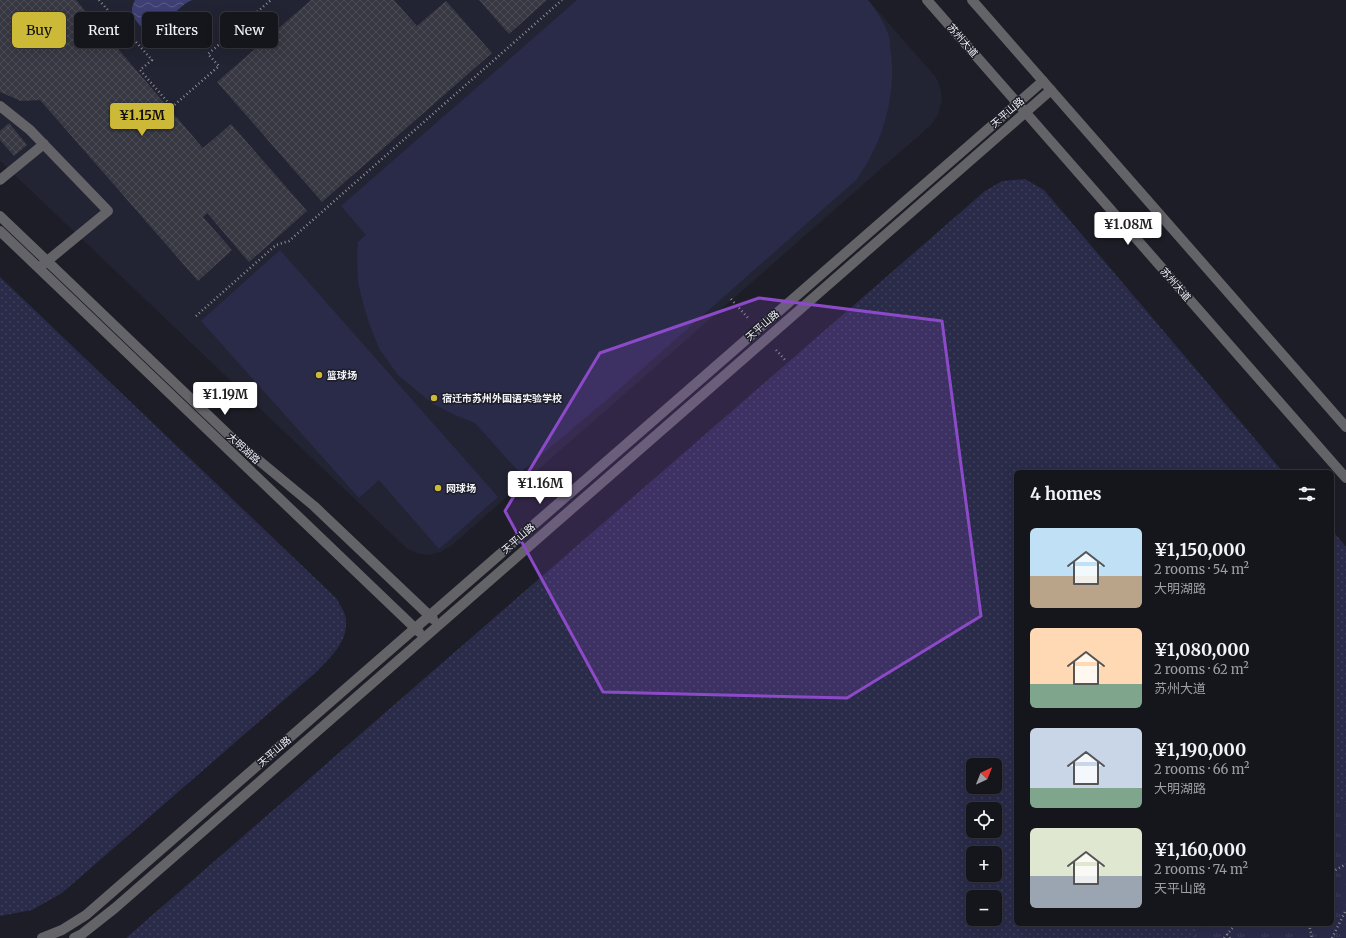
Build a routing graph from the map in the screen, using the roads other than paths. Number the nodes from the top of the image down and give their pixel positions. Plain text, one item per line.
1 (927, 0) edge
2 (972, 0) edge
3 (1043, 81) junction
4 (1051, 90) junction
5 (1017, 103) junction
6 (0, 106) edge
7 (1026, 112) junction
8 (44, 144) junction
9 (0, 180) edge
10 (0, 216) edge
11 (0, 231) edge
12 (47, 261) junction
13 (39, 268) junction
14 (1346, 427) edge
15 (1346, 478) edge
16 (430, 616) junction
17 (439, 625) junction
18 (415, 628) junction
19 (425, 637) junction
20 (42, 938) edge
21 (74, 938) edge

1 - 5 street, 苏州大道
2 - 3 street
3 - 4 street
3 - 5 street, 天平山路
4 - 7 street, 天平山路
4 - 14 street
5 - 7 street, 苏州大道
5 - 16 street, 天平山路
6 - 8 street
7 - 15 street, 苏州大道
7 - 17 street, 天平山路
8 - 9 street
8 - 12 street
10 - 12 street, 大明湖路
11 - 13 street, 大明湖路
12 - 13 street
12 - 16 street, 大明湖路
13 - 18 street, 大明湖路
16 - 17 street, 大明湖路
16 - 18 street, 天平山路
17 - 19 street, 天平山路
18 - 19 street, 大明湖路
18 - 20 street, 天平山路
19 - 21 street, 天平山路

